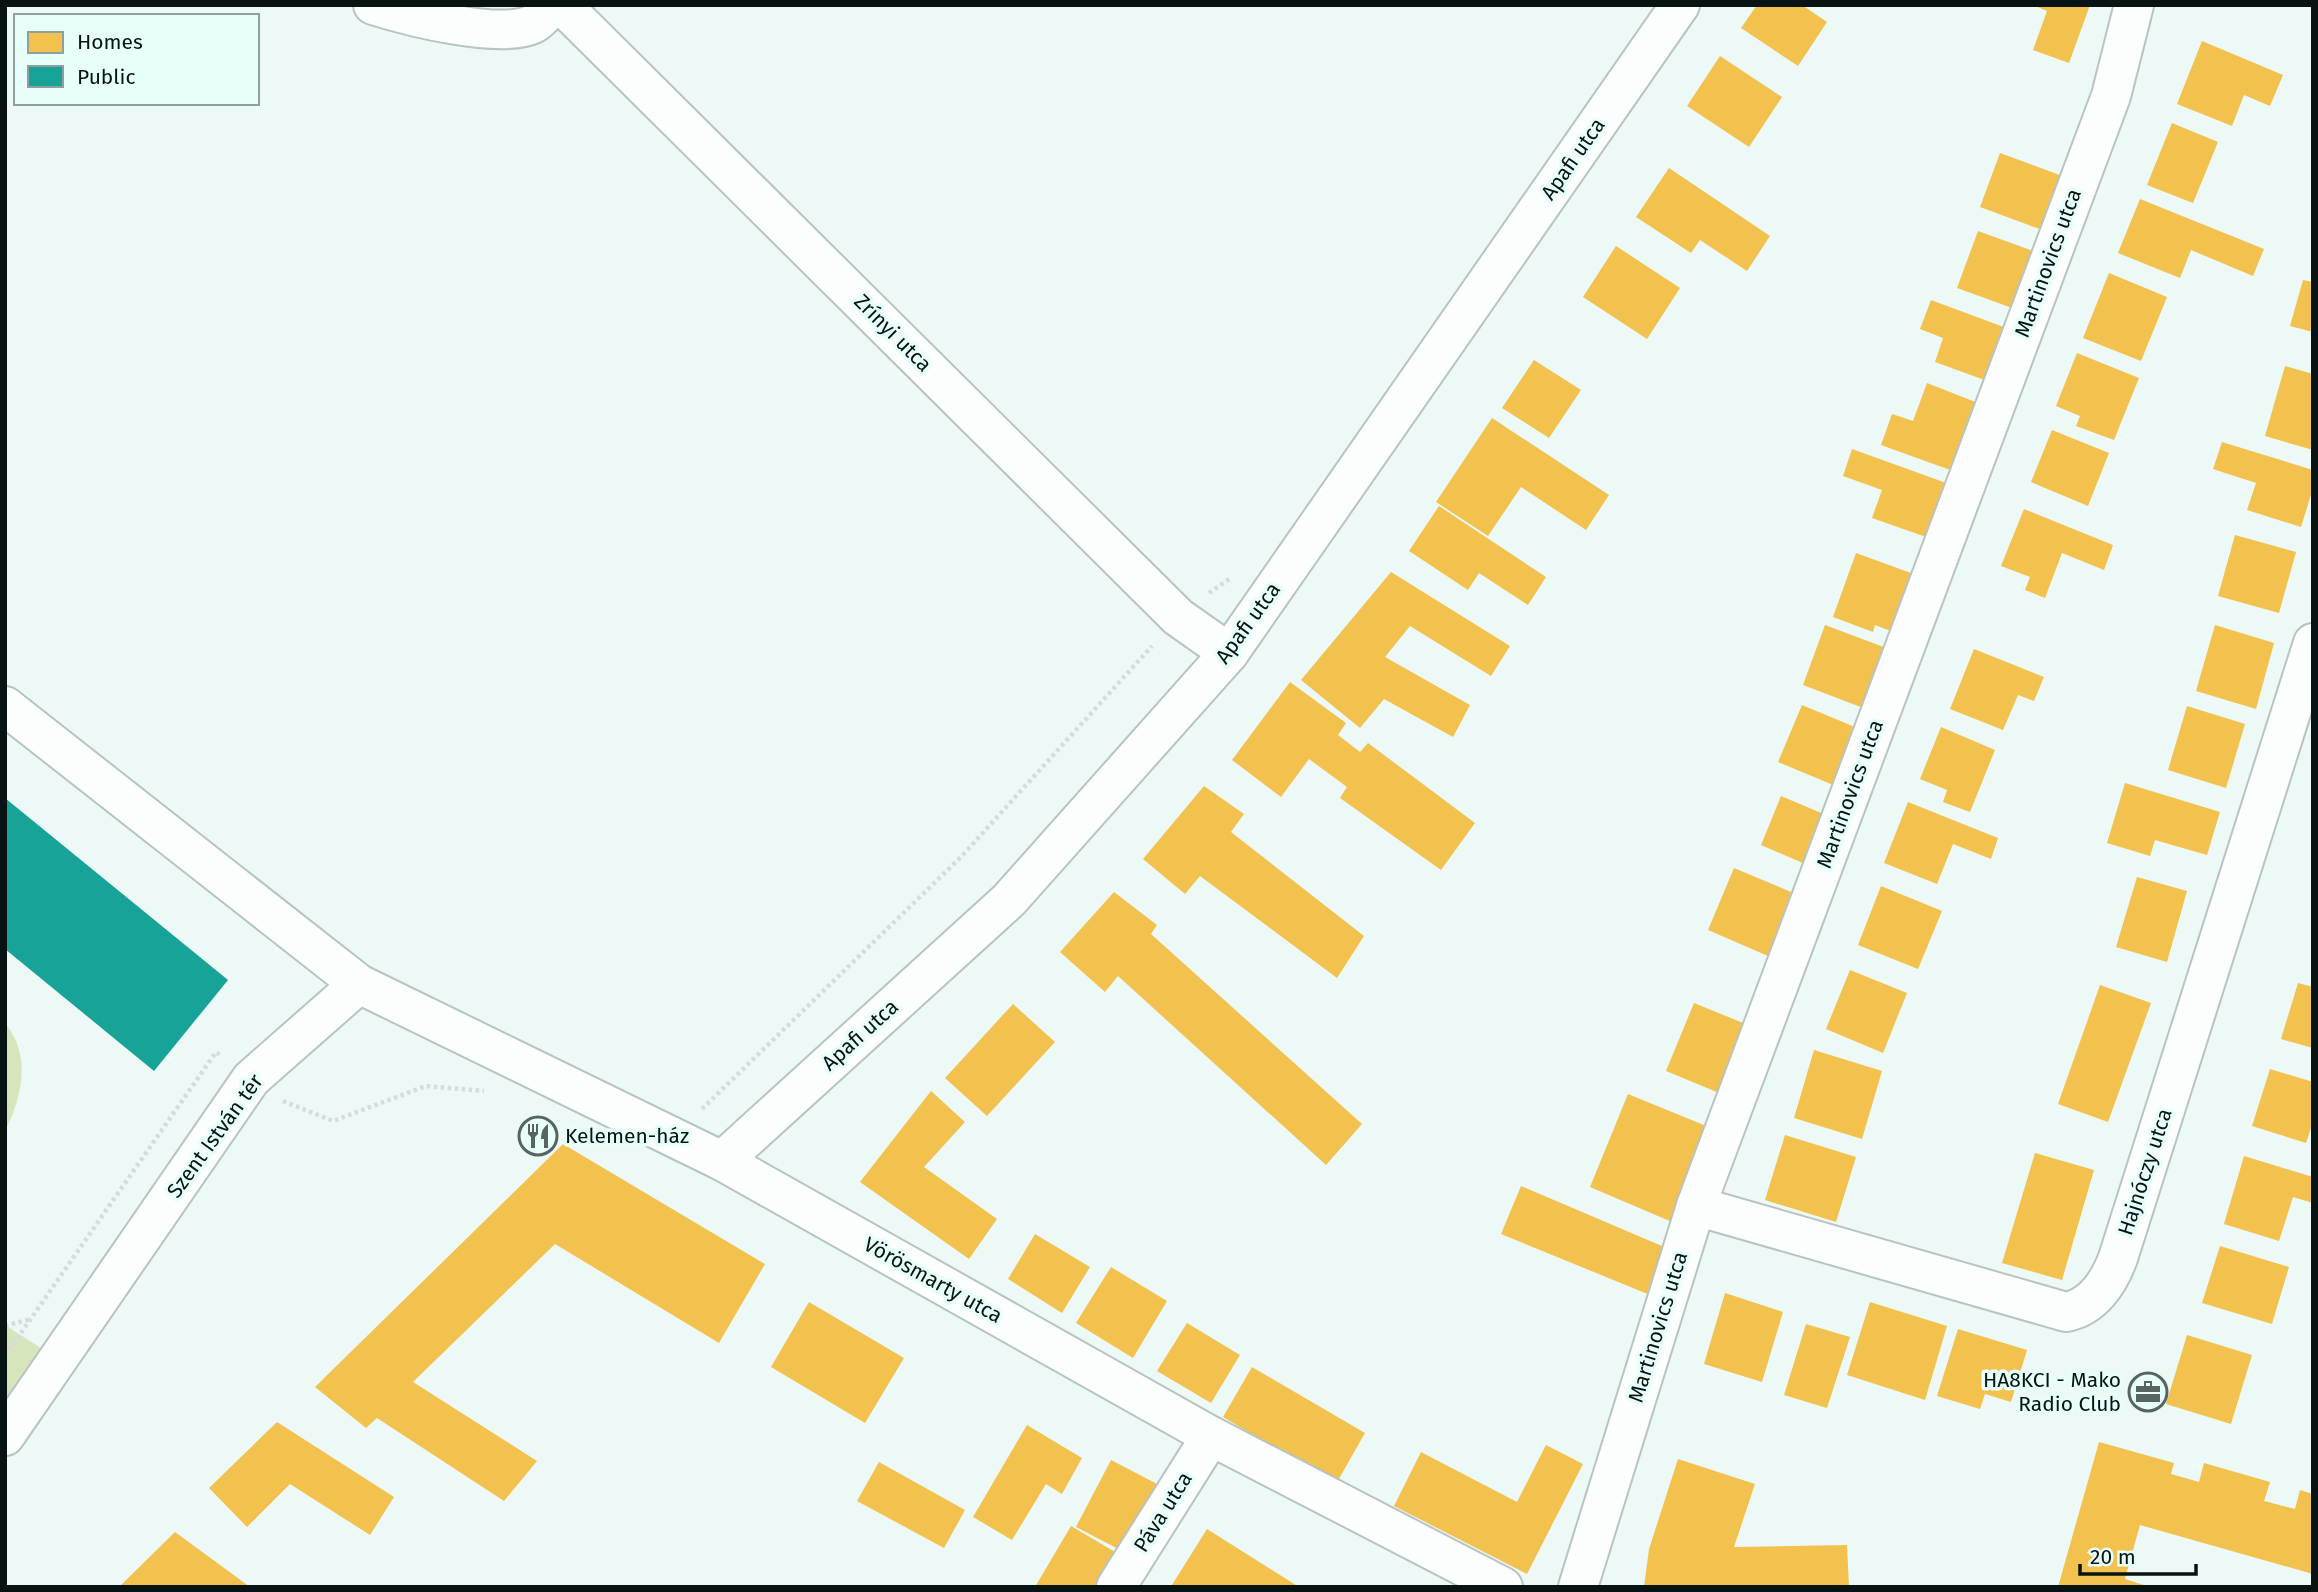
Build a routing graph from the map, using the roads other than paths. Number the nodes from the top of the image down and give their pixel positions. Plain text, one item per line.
1 (373, 5) edge
2 (553, 5) edge
3 (562, 5) edge
4 (1680, 5) edge
5 (2134, 5) edge
6 (2313, 643) edge
7 (1229, 653) junction
8 (5, 706) edge
9 (359, 984) junction
10 (722, 1161) junction
11 (1696, 1206) junction
12 (5, 1436) edge
13 (1211, 1436) junction
14 (1116, 1587) edge
15 (1503, 1587) edge
16 (1578, 1587) edge

1 - 2 street
3 - 7 street, Zrínyi utca
4 - 7 street, Apafi utca
5 - 11 street, Martinovics utca
6 - 11 street, Hajnóczy utca
7 - 10 street, Apafi utca
8 - 9 street
9 - 10 street, Vörösmarty utca
9 - 12 street, Szent István tér
10 - 13 street, Vörösmarty utca
11 - 16 street, Martinovics utca
13 - 14 street, Páva utca
13 - 15 street, Vörösmarty utca

